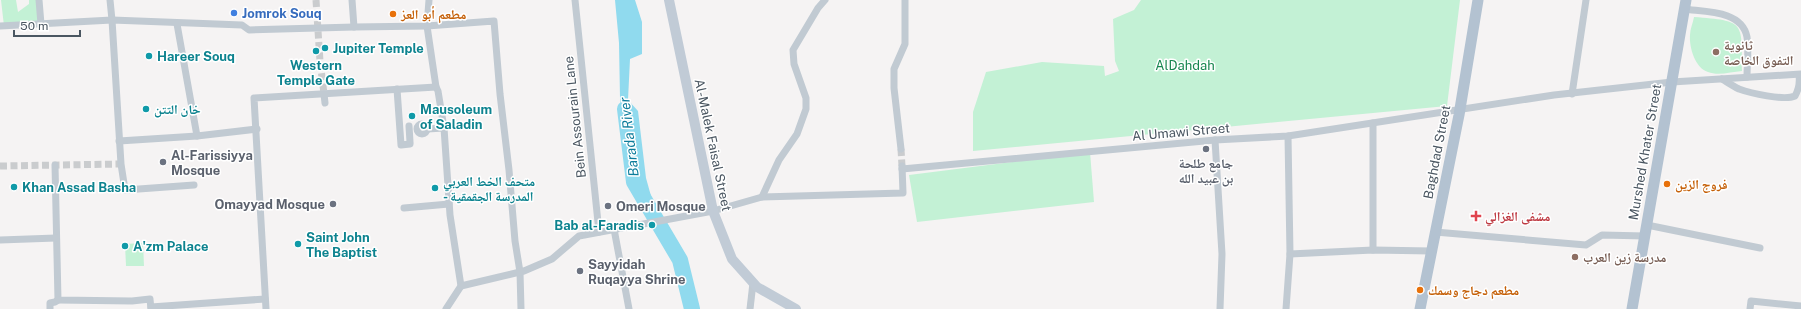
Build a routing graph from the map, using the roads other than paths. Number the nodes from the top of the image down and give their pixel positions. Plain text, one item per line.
1 (39, 0) edge
2 (110, 0) edge
3 (352, 0) edge
4 (429, 0) edge
5 (575, 0) edge
6 (669, 0) edge
7 (815, 0) edge
8 (825, 0) edge
9 (905, 0) edge
10 (1478, 0) edge
11 (1586, 0) edge
12 (1685, 5) edge
13 (818, 8) junction
14 (112, 20) junction
15 (41, 24) junction
16 (177, 24) junction
17 (0, 26) edge
18 (354, 26) junction
19 (427, 26) junction
20 (1800, 74) edge
21 (1747, 77) junction
22 (1722, 79) junction
23 (1672, 82) junction
24 (436, 87) junction
25 (397, 89) junction
26 (324, 94) junction
27 (1572, 94) junction
28 (325, 103) dead end
29 (1460, 109) junction
30 (1372, 123) junction
31 (444, 128) junction
32 (257, 129) junction
33 (197, 136) junction
34 (1288, 136) junction
35 (1215, 140) junction
36 (119, 141) junction
37 (901, 149) tunnel mouth
38 (55, 165) dead end
39 (194, 185) dead end
40 (762, 196) junction
41 (449, 204) junction
42 (404, 208) dead end
43 (713, 211) junction
44 (614, 229) junction
45 (1646, 231) junction
46 (599, 232) junction
47 (1435, 232) junction
48 (56, 238) junction
49 (0, 240) edge
50 (1760, 248) dead end
51 (1373, 250) junction
52 (1431, 251) junction
53 (1290, 254) junction
54 (520, 272) junction
55 (753, 283) junction
56 (460, 286) junction
57 (265, 299) junction
58 (58, 300) junction
59 (1801, 306) edge
60 (190, 307) edge
61 (151, 308) edge
62 (50, 309) edge
63 (266, 309) edge
64 (446, 309) edge
65 (521, 309) edge
66 (630, 309) edge
67 (750, 309) edge
68 (796, 309) edge
69 (1220, 309) edge
70 (1286, 309) edge
71 (1420, 309) edge
72 (1632, 309) edge
73 (1750, 309) edge

1 - 15 street
2 - 14 street
3 - 18 street
4 - 19 street
5 - 46 street, Bein Assourain Lane
6 - 43 street, Al-Malek Faisal Street
7 - 13 street
8 - 13 street
9 - 37 street
10 - 29 main road, Baghdad Street
11 - 27 street
12 - 21 street
12 - 23 main road, Murshed Khater Street
13 - 40 street
14 - 15 street
14 - 16 street
14 - 36 street
15 - 17 street
16 - 18 street
16 - 33 street
18 - 19 street
19 - 24 street
19 - 54 street
20 - 21 street, Al Umawi Street
20 - 22 street
21 - 22 street, Al Umawi Street
22 - 23 street, Al Umawi Street
23 - 27 street, Al Umawi Street
23 - 45 main road, Murshed Khater Street
24 - 25 street
24 - 31 street
25 - 26 street
25 - 31 street
26 - 28 street
26 - 32 street
27 - 29 street, Al Umawi Street
29 - 30 street, Al Umawi Street
29 - 47 main road, Baghdad Street
30 - 34 street, Al Umawi Street
30 - 51 street
31 - 41 street
32 - 33 street
32 - 57 street
33 - 36 street
34 - 35 street, Al Umawi Street
34 - 53 street
35 - 40 street, Al Umawi Street
35 - 69 street
36 - 39 street
38 - 48 street
40 - 43 street
41 - 42 street
41 - 56 street
43 - 44 street
43 - 55 street, Al-Malek Faisal Street
44 - 46 street
44 - 66 street
45 - 47 street
45 - 50 street
45 - 72 main road, Murshed Khater Street
46 - 54 street
47 - 52 main road, Baghdad Street
48 - 49 street
48 - 58 street
51 - 52 street
51 - 53 street
52 - 71 main road, Baghdad Street
53 - 70 street
54 - 56 street
54 - 65 street
55 - 67 street
55 - 68 street, Al-Malek Faisal Street
56 - 64 street
57 - 60 street
57 - 63 street
58 - 61 street
58 - 62 street
59 - 73 street
60 - 61 street

